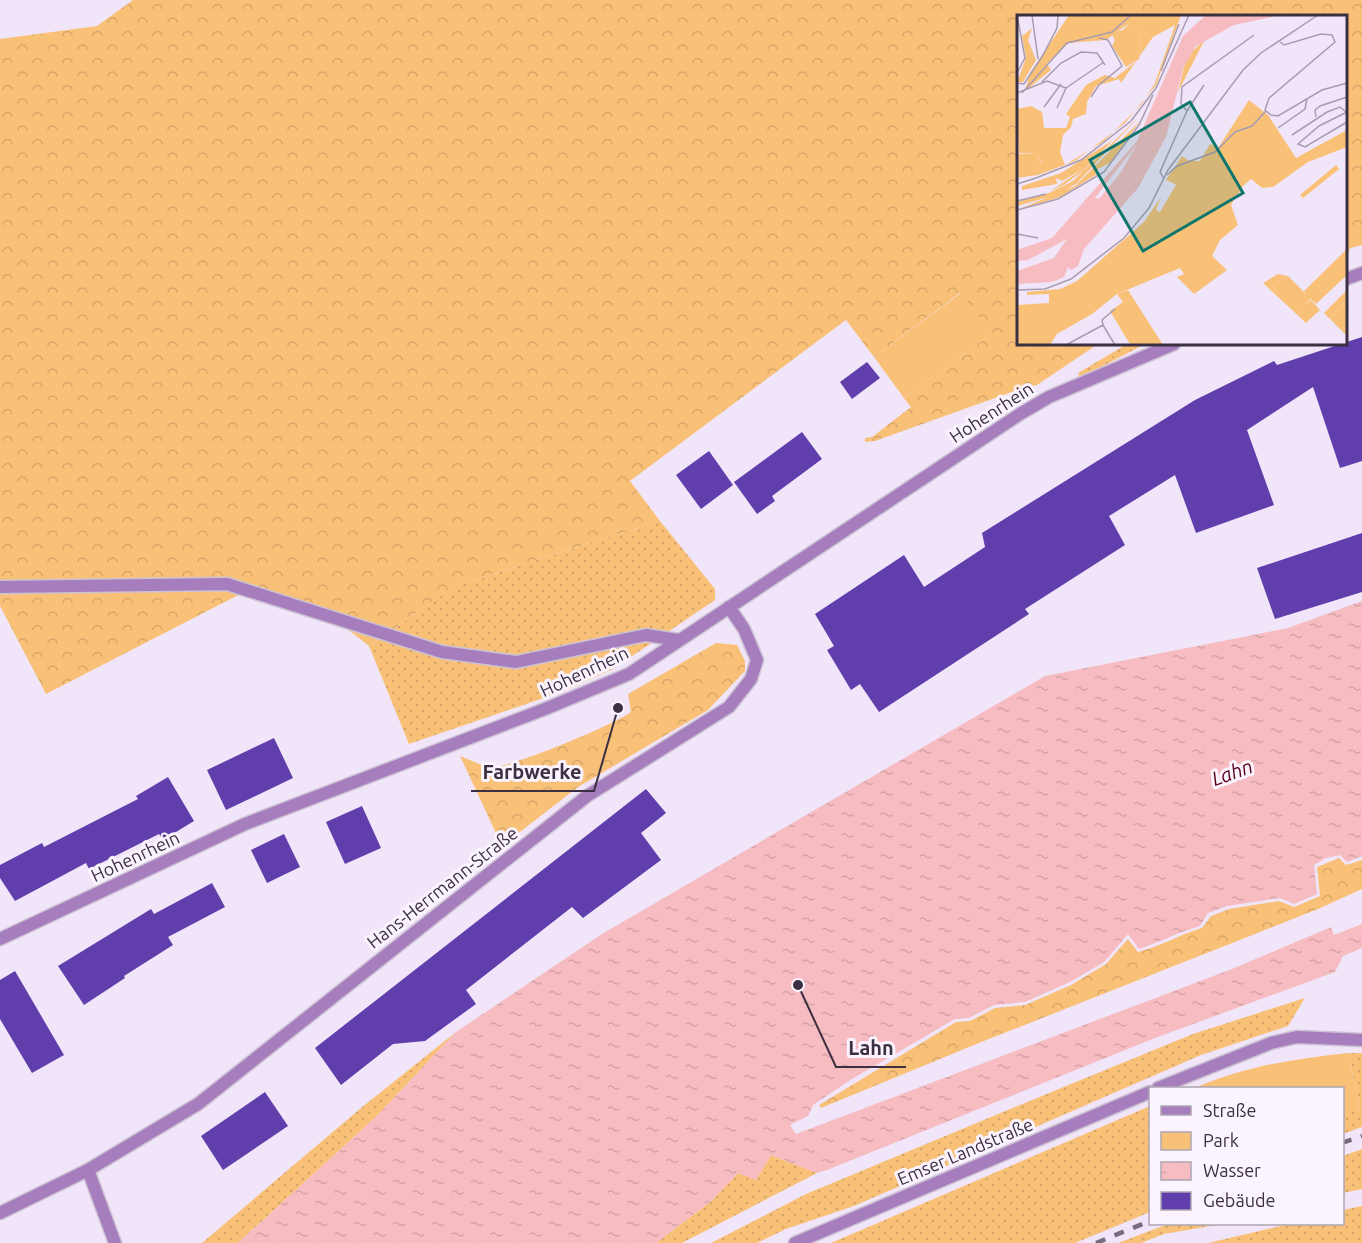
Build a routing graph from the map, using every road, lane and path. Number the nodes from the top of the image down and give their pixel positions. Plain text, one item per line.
1 (1362, 273) edge
2 (1347, 279) edge
3 (1172, 345) edge
4 (0, 587) edge
5 (729, 607) junction
6 (678, 640) junction
7 (0, 939) edge
8 (1362, 1040) edge
9 (1163, 1087) edge
10 (1149, 1092) edge
11 (88, 1170) junction
12 (0, 1213) edge
13 (115, 1243) edge
14 (795, 1243) edge

1 - 2 street
3 - 5 street, Hohenrhein
4 - 6 street
5 - 6 street, Hohenrhein
5 - 11 street, Hans-Herrmann-Straße
6 - 7 street, Hohenrhein
8 - 9 street
10 - 14 street, Emser Landstraße
11 - 12 street, Hans-Herrmann-Straße
11 - 13 street

